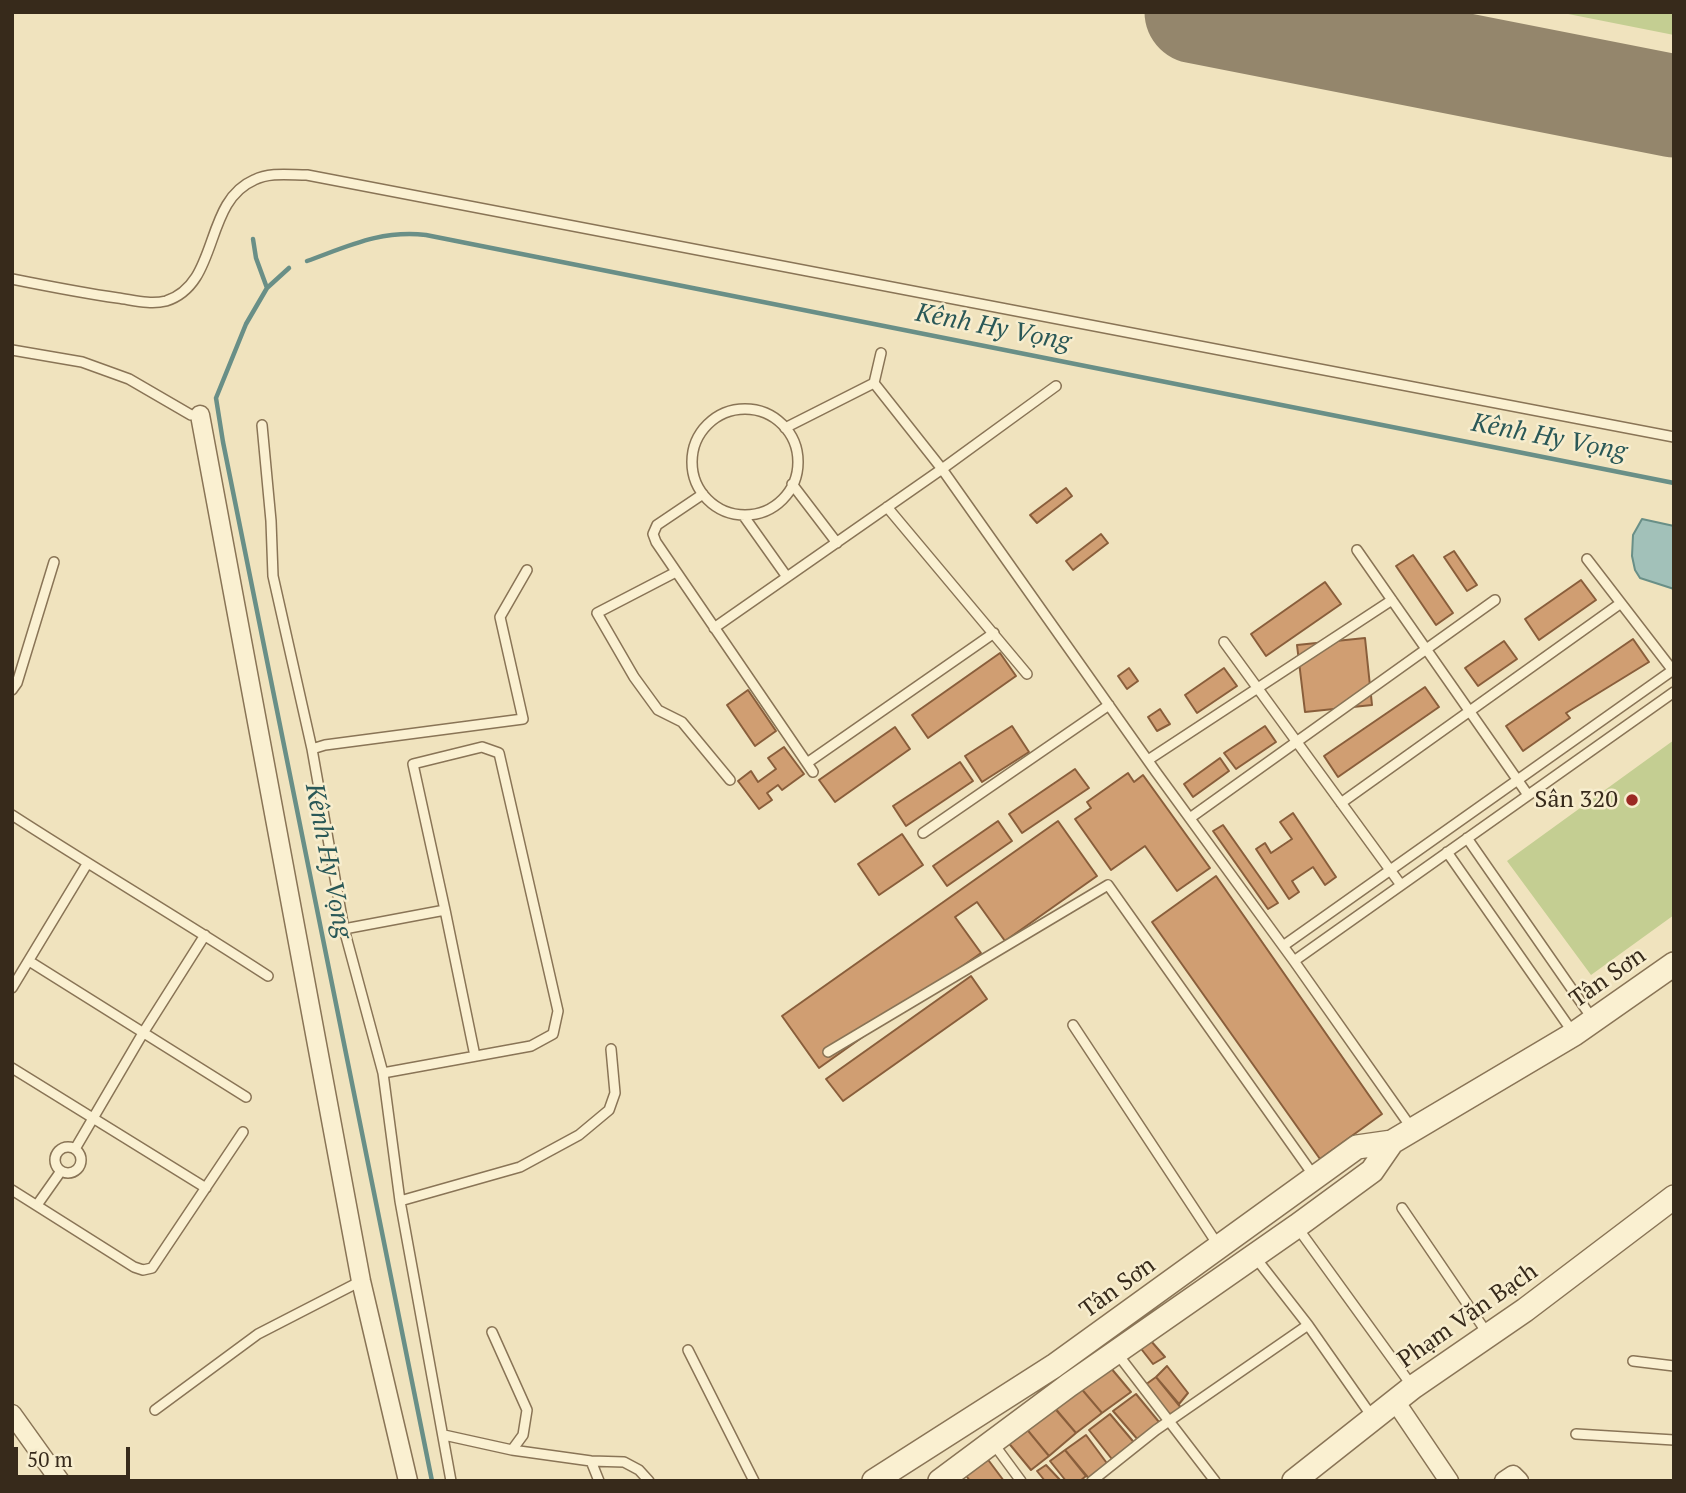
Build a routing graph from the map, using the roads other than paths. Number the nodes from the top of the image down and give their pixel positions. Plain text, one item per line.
1 (12, 279) edge
2 (12, 350) edge
3 (881, 353) dead end
4 (874, 383) junction
5 (1056, 386) dead end
6 (195, 415) joint
7 (262, 425) dead end
8 (785, 428) junction
9 (1674, 437) edge
10 (942, 469) junction
11 (792, 484) junction
12 (703, 494) junction
13 (887, 508) junction
14 (743, 516) junction
15 (837, 543) junction
16 (1357, 550) dead end
17 (1587, 559) dead end
18 (54, 562) dead end
19 (527, 570) dead end
20 (676, 572) junction
21 (787, 577) junction
22 (1392, 600) junction
23 (1495, 600) dead end
24 (1621, 603) junction
25 (714, 628) junction
26 (994, 633) junction
27 (1224, 642) dead end
28 (1426, 649) junction
29 (1673, 671) edge
30 (1027, 674) dead end
31 (14, 684) edge
32 (1258, 688) junction
33 (1674, 692) edge
34 (1109, 705) junction
35 (1469, 711) junction
36 (1297, 742) junction
37 (312, 750) junction
38 (1148, 760) junction
39 (807, 763) junction
40 (813, 772) dead end
41 (730, 780) dead end
42 (1518, 780) junction
43 (1528, 795) junction
44 (1341, 803) junction
45 (12, 815) edge
46 (1190, 818) junction
47 (923, 833) dead end
48 (1467, 838) junction
49 (1447, 852) junction
50 (87, 864) junction
51 (1390, 870) junction
52 (1401, 885) junction
53 (445, 910) junction
54 (344, 929) junction
55 (205, 934) junction
56 (1283, 946) junction
57 (29, 961) junction
58 (1294, 961) junction
59 (1674, 964) edge
60 (268, 976) dead end
61 (13, 985) edge
62 (1594, 1021) junction
63 (1073, 1025) dead end
64 (143, 1033) junction
65 (1574, 1034) junction
66 (611, 1049) dead end
67 (828, 1052) dead end
68 (475, 1056) junction
69 (12, 1068) edge
70 (383, 1073) junction
71 (246, 1097) dead end
72 (92, 1119) junction
73 (1413, 1130) junction
74 (243, 1132) dead end
75 (1392, 1142) junction
76 (75, 1149) junction
77 (61, 1171) junction
78 (1315, 1177) junction
79 (206, 1188) junction
80 (12, 1190) edge
81 (400, 1201) junction
82 (1672, 1202) edge
83 (37, 1205) junction
84 (1402, 1208) dead end
85 (1297, 1226) junction
86 (1219, 1246) junction
87 (1254, 1256) junction
88 (361, 1281) junction
89 (1308, 1325) junction
90 (492, 1332) dead end
91 (1489, 1335) junction
92 (1090, 1341) junction
93 (688, 1350) dead end
94 (1111, 1356) junction
95 (1633, 1361) dead end
96 (1054, 1366) junction
97 (1674, 1366) edge
98 (1069, 1385) junction
99 (1404, 1394) junction
100 (155, 1410) dead end
101 (12, 1414) edge
102 (1373, 1418) junction
103 (1169, 1422) junction
104 (1576, 1434) dead end
105 (444, 1435) junction
106 (1674, 1440) edge
107 (993, 1443) junction
108 (512, 1450) junction
109 (591, 1461) junction
110 (406, 1480) edge
111 (60, 1481) edge
112 (452, 1481) edge
113 (598, 1481) edge
114 (649, 1481) edge
115 (754, 1481) edge
116 (874, 1481) edge
117 (940, 1481) edge
118 (1021, 1481) edge
119 (1092, 1481) edge
120 (1214, 1481) edge
121 (1294, 1481) edge
122 (1449, 1481) edge
123 (1504, 1481) edge
124 (1520, 1481) edge

1 - 9 lane
2 - 6 lane
3 - 4 lane
4 - 8 lane
4 - 10 lane
5 - 10 lane
6 - 88 street
7 - 37 lane
8 - 11 lane
8 - 12 lane
10 - 13 lane
10 - 34 lane
11 - 14 lane
11 - 15 lane
12 - 14 lane
12 - 20 lane
13 - 15 lane
13 - 26 lane
14 - 21 lane
15 - 21 lane
16 - 22 lane
17 - 24 lane
18 - 31 lane
19 - 37 lane
20 - 25 lane
20 - 41 lane
21 - 25 lane
22 - 28 lane
22 - 32 lane
23 - 28 lane
24 - 29 lane
24 - 35 lane
25 - 39 lane
26 - 30 lane
26 - 39 lane
27 - 32 lane
28 - 35 lane
28 - 36 lane
29 - 42 lane
32 - 36 lane
32 - 38 lane
33 - 43 lane
34 - 38 lane
34 - 47 lane
35 - 42 lane
35 - 44 lane
36 - 44 lane
36 - 46 lane
37 - 54 lane
38 - 46 lane
39 - 40 lane
42 - 43 lane
42 - 51 lane
43 - 48 lane
44 - 51 lane
45 - 50 lane
46 - 56 lane
48 - 49 lane
48 - 62 lane
49 - 52 lane
49 - 65 lane
50 - 55 lane
50 - 57 lane
51 - 52 lane
51 - 56 lane
52 - 58 lane
53 - 54 lane
53 - 68 lane
53 - 68 lane
54 - 70 lane
55 - 60 lane
55 - 64 lane
56 - 58 lane
57 - 61 lane
57 - 64 lane
58 - 73 lane
59 - 62 street, Tân Sơn
62 - 65 street, Tân Sơn
63 - 86 lane
64 - 71 lane
64 - 72 lane
65 - 73 street, Tân Sơn
66 - 81 lane
67 - 78 lane
68 - 70 lane
69 - 72 lane
70 - 81 lane
72 - 76 lane
72 - 79 lane
73 - 75 street, Tân Sơn
74 - 79 lane
75 - 78 street, Tân Sơn
75 - 85 street, Tân Sơn
76 - 77 lane
76 - 77 lane
77 - 83 lane
78 - 86 street, Tân Sơn
79 - 83 lane
80 - 83 lane
81 - 105 lane
82 - 91 street, Phạm Văn Bạch
84 - 91 lane
85 - 87 street, Tân Sơn
85 - 99 lane
86 - 92 street, Tân Sơn
87 - 89 lane
87 - 94 street, Tân Sơn
88 - 100 lane
88 - 110 street
89 - 102 lane
89 - 103 lane
90 - 108 lane
91 - 99 street, Phạm Văn Bạch
92 - 94 street
92 - 96 street, Tân Sơn
93 - 115 lane
94 - 98 street, Tân Sơn
94 - 103 lane
95 - 97 lane
96 - 98 street
96 - 116 street, Tân Sơn
98 - 107 street, Tân Sơn
99 - 102 street, Phạm Văn Bạch
99 - 122 street
101 - 111 street
102 - 121 street, Phạm Văn Bạch
103 - 119 lane
103 - 120 lane
104 - 106 lane
105 - 108 lane
105 - 112 lane
107 - 117 street, Tân Sơn
107 - 118 lane
108 - 109 lane
109 - 113 lane
109 - 114 lane
123 - 124 street

